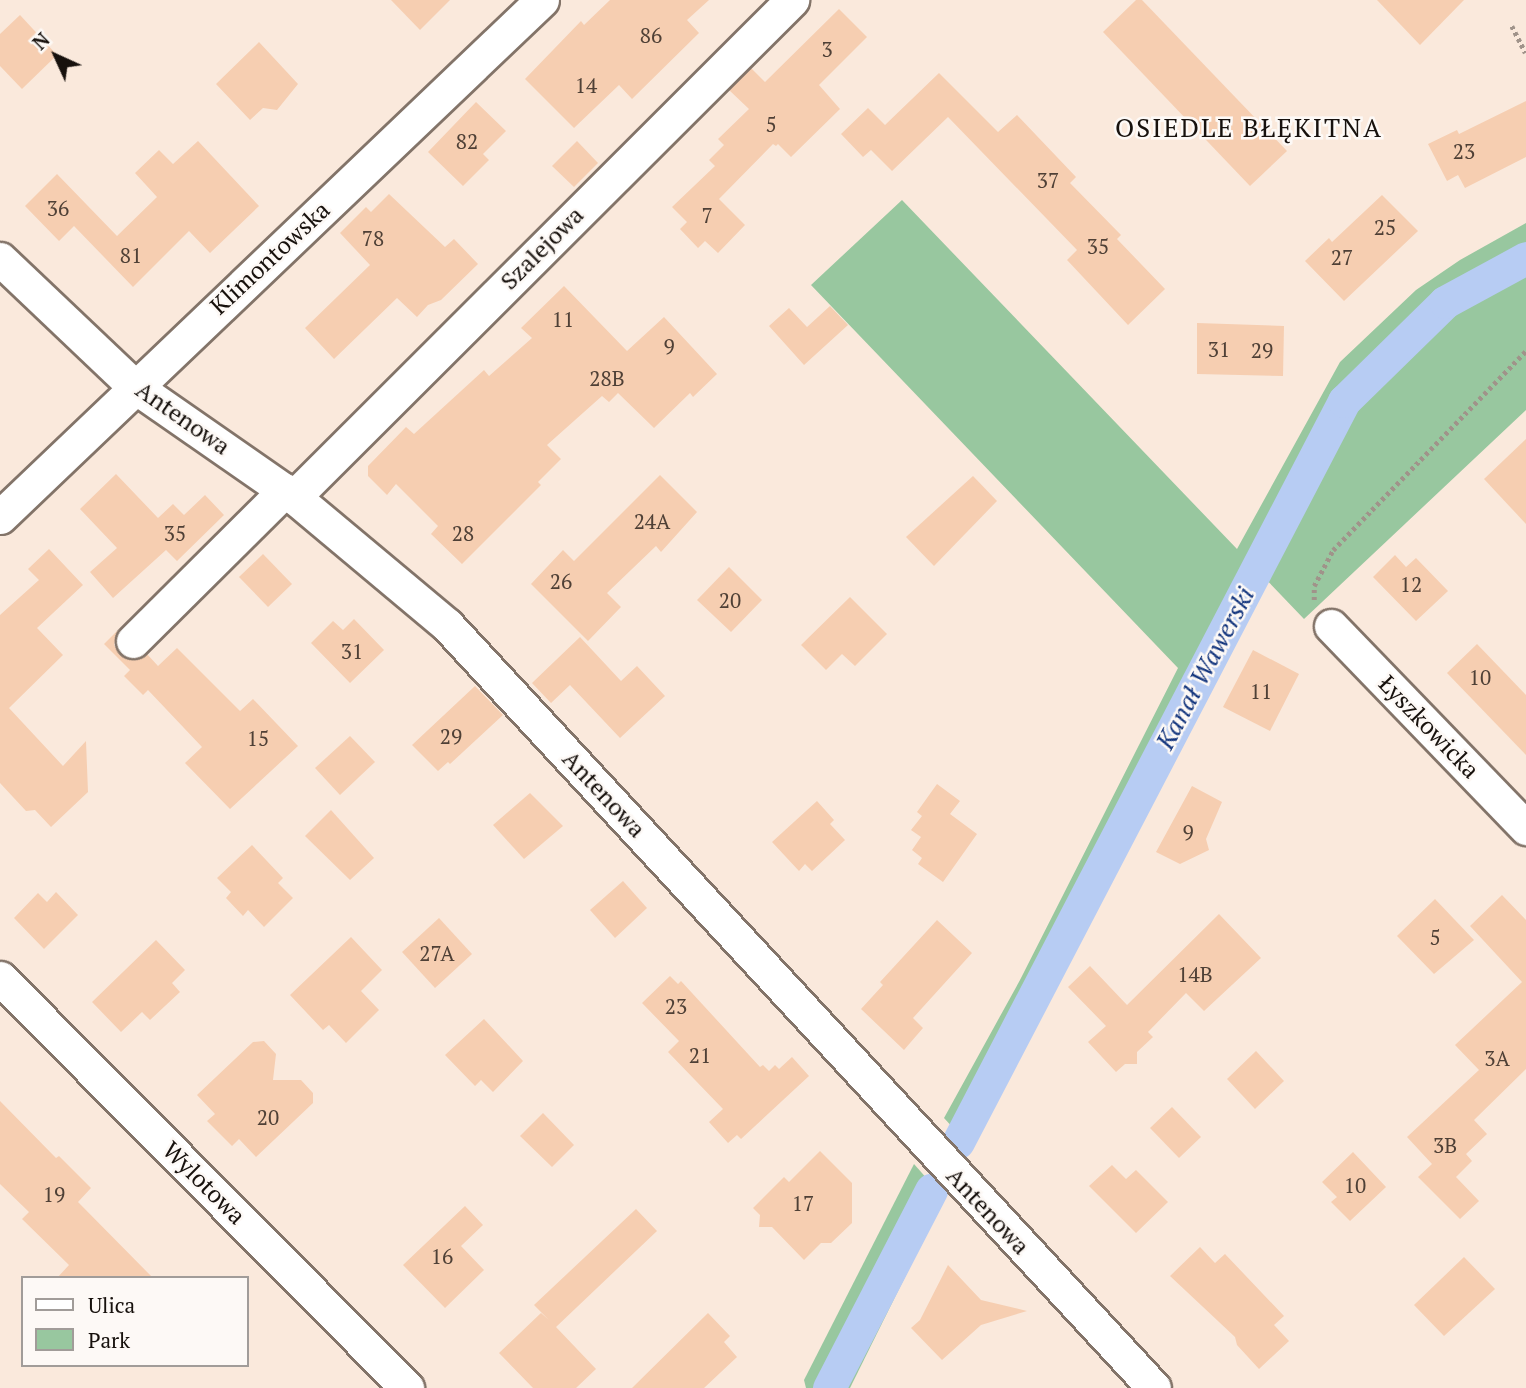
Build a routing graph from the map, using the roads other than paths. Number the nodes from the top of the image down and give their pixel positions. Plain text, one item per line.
1 (542, 0) edge
2 (792, 0) edge
3 (0, 259) edge
4 (134, 386) junction
5 (289, 494) junction
6 (0, 517) edge
7 (1331, 626) road end
8 (132, 641) dead end
9 (1526, 828) edge
10 (0, 978) edge
11 (407, 1388) edge
12 (1154, 1388) edge

1 - 4 street, Klimontowska
2 - 5 street, Szalejowa
3 - 4 street, Antenowa
4 - 5 street, Antenowa
4 - 6 street, Klimontowska
5 - 8 street, Szalejowa
5 - 12 street, Antenowa
7 - 9 street, Łyszkowicka
10 - 11 street, Wylotowa

